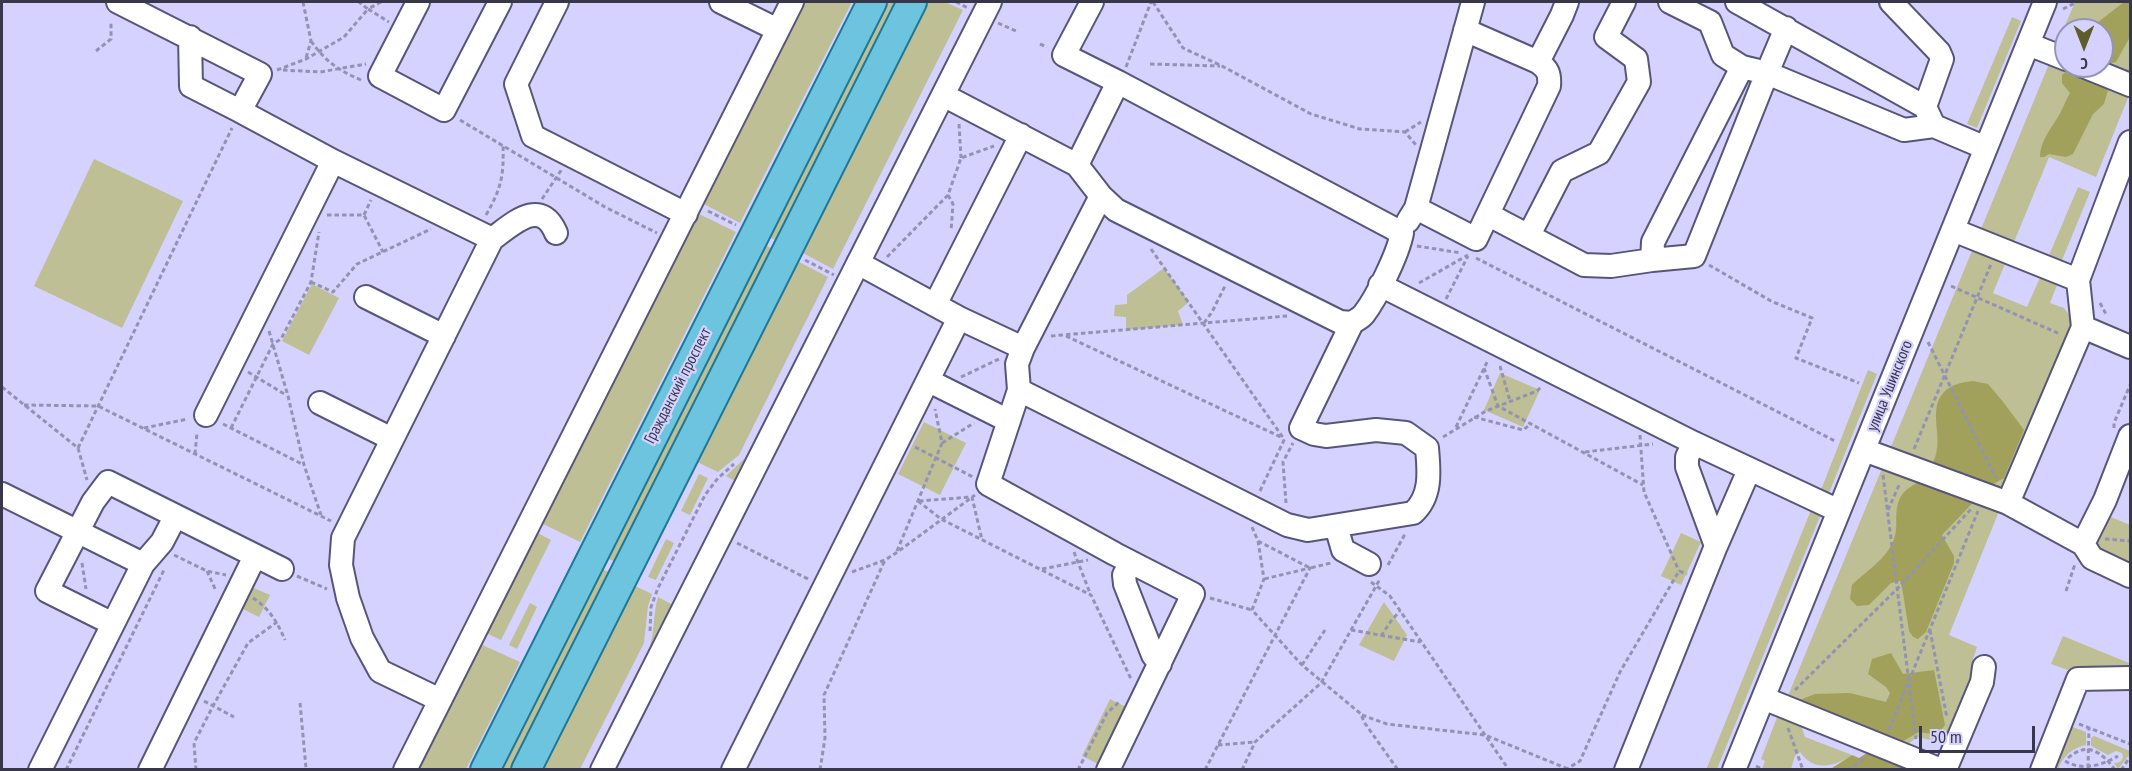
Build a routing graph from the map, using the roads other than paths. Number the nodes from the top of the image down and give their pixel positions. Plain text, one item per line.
1 (418, 2) edge
2 (500, 2) edge
3 (557, 2) edge
4 (721, 2) edge
5 (792, 2) edge
6 (872, 2) edge
7 (912, 2) edge
8 (1092, 2) edge
9 (1473, 2) edge
10 (1567, 2) edge
11 (1624, 2) edge
12 (1670, 2) edge
13 (1737, 2) edge
14 (1891, 2) edge
15 (2054, 5) edge
16 (991, 10) edge
17 (115, 11) edge
18 (1786, 28) junction
19 (778, 30) junction
20 (1465, 30) junction
21 (190, 37) junction
22 (2028, 44) junction
23 (2054, 54) edge
24 (1538, 62) junction
25 (1743, 67) junction
26 (1767, 72) junction
27 (1122, 75) junction
28 (2113, 78) edge
29 (2130, 85) edge
30 (943, 95) junction
31 (240, 111) junction
32 (1930, 117) junction
33 (1021, 135) junction
34 (2130, 142) edge
35 (1986, 148) junction
36 (333, 161) junction
37 (1077, 165) junction
38 (1101, 196) junction
39 (1416, 208) junction
40 (697, 212) junction
41 (1489, 215) junction
42 (1953, 230) junction
43 (556, 233) dead end
44 (1529, 235) junction
45 (484, 236) junction
46 (1401, 238) junction
47 (1652, 260) junction
48 (865, 267) junction
49 (2078, 280) junction
50 (1390, 290) junction
51 (366, 297) dead end
52 (935, 305) junction
53 (959, 318) junction
54 (1352, 323) junction
55 (2080, 334) junction
56 (444, 336) junction
57 (1026, 343) junction
58 (2130, 347) edge
59 (935, 384) junction
60 (1019, 390) junction
61 (320, 403) dead end
62 (999, 417) junction
63 (208, 424) road end
64 (2122, 434) edge
65 (392, 439) junction
66 (1691, 442) junction
67 (1872, 452) junction
68 (1749, 470) junction
69 (2, 494) edge
70 (2008, 503) junction
71 (1839, 511) junction
72 (175, 517) junction
73 (1336, 526) junction
74 (77, 532) junction
75 (2083, 544) junction
76 (1716, 546) junction
77 (255, 556) junction
78 (1123, 559) junction
79 (143, 564) junction
80 (282, 569) road end
81 (1376, 574) road end
82 (2130, 576) edge
83 (113, 624) junction
84 (1160, 663) junction
85 (1984, 667) dead end
86 (2130, 678) edge
87 (440, 700) junction
88 (1772, 702) junction
89 (2057, 765) edge
90 (1936, 767) edge
91 (1745, 768) edge
92 (40, 770) edge
93 (150, 770) edge
94 (405, 770) edge
95 (485, 770) edge
96 (526, 770) edge
97 (602, 770) edge
98 (733, 770) edge
99 (1108, 770) edge
100 (1626, 770) edge

1 - 2 street
3 - 40 street
4 - 19 street
5 - 19 street
6 - 95 main road, Гражданский проспект
7 - 96 main road
8 - 27 street
9 - 20 street
10 - 24 street
11 - 44 street
12 - 25 street
13 - 18 street
14 - 32 street
15 - 22 street, улица Ушинского
16 - 30 street
17 - 21 street
18 - 26 street
18 - 32 street
19 - 40 street
20 - 24 street
20 - 39 street
21 - 31 street
21 - 31 street
22 - 23 street
22 - 35 street, улица Ушинского
24 - 41 street
25 - 26 street
25 - 47 street
26 - 32 street
26 - 47 street
27 - 37 street
27 - 46 street
28 - 29 street
30 - 33 street
30 - 48 street
31 - 36 street
32 - 35 street
33 - 37 street
33 - 52 street
34 - 49 street
35 - 42 street, улица Ушинского
36 - 45 street
36 - 63 street
37 - 38 street
38 - 54 street
38 - 57 street
39 - 41 street
39 - 46 street
40 - 87 street
41 - 44 street
42 - 49 street
42 - 67 street, улица Ушинского
43 - 45 street
44 - 47 street
45 - 56 street
46 - 50 street
48 - 52 street
48 - 97 street
49 - 55 street
50 - 54 street
50 - 66 street
51 - 56 street
52 - 53 street
53 - 57 street
53 - 59 street
54 - 73 street
55 - 58 street
55 - 70 street
56 - 65 street
57 - 60 street
59 - 62 street
59 - 98 street
60 - 62 street
60 - 73 street
61 - 65 street
62 - 78 street
64 - 75 street
65 - 87 street
66 - 68 street
66 - 76 street
67 - 70 street
67 - 71 street, улица Ушинского
68 - 71 street
68 - 76 street
69 - 74 street
70 - 75 street
71 - 88 street, улица Ушинского
72 - 74 street
72 - 77 street
72 - 79 street
73 - 81 street
74 - 79 street
74 - 83 street
75 - 82 street
76 - 100 street
77 - 80 street
77 - 93 street
78 - 84 street
78 - 84 street
79 - 83 street
83 - 92 street
84 - 99 street
85 - 90 street
86 - 89 street
87 - 94 street
88 - 90 street
88 - 91 street, улица Ушинского

